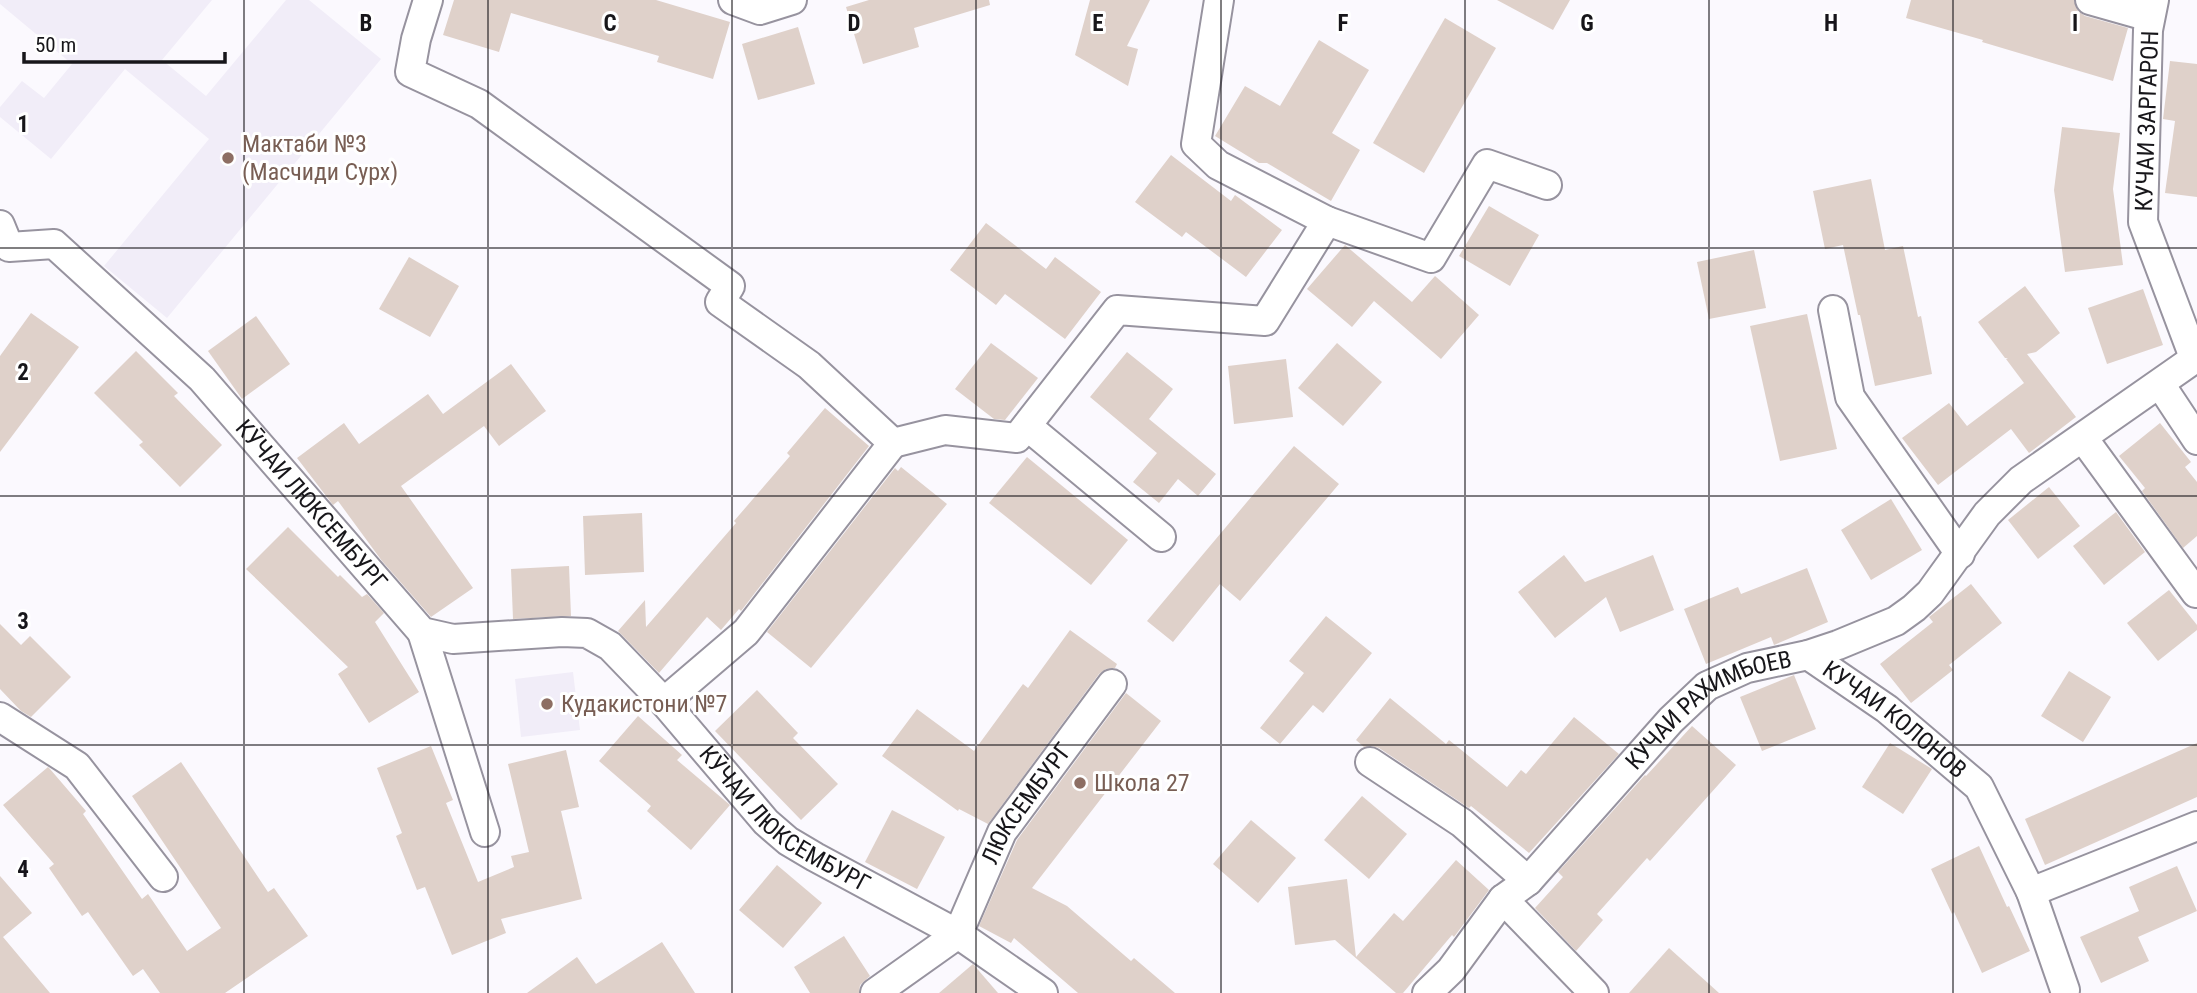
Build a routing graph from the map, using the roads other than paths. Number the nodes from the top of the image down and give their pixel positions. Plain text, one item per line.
1 (428, 0) edge
2 (733, 0) edge
3 (792, 0) edge
4 (1219, 0) edge
5 (2090, 0) edge
6 (2152, 9) edge
7 (1547, 185) dead end
8 (1326, 221) junction
9 (0, 225) edge
10 (1833, 310) dead end
11 (2196, 358) edge
12 (2160, 384) junction
13 (1027, 426) junction
14 (2083, 438) junction
15 (2197, 440) edge
16 (893, 443) junction
17 (1161, 537) dead end
18 (1960, 554) junction
19 (2196, 593) edge
20 (422, 632) junction
21 (1808, 655) junction
22 (1112, 684) dead end
23 (664, 702) junction
24 (0, 717) edge
25 (1370, 762) dead end
26 (2197, 826) edge
27 (485, 832) dead end
28 (163, 877) dead end
29 (1528, 881) junction
30 (2031, 892) junction
31 (1503, 899) junction
32 (958, 934) junction
33 (2066, 990) dead end
34 (875, 993) edge
35 (1043, 993) edge
36 (1427, 993) edge
37 (1594, 993) edge

1 - 16 street
2 - 3 street
4 - 8 street
5 - 6 street
6 - 11 street, КУЧАИ ЗАРГАРОН
7 - 8 street
8 - 13 street
9 - 20 street, КӮЧАИ ЛЮКСЕМБУРГ
10 - 18 street
11 - 12 street, КУЧАИ РАХИМБОЕВ
12 - 14 street, КУЧАИ РАХИМБОЕВ
12 - 15 street
13 - 16 street
13 - 17 street
14 - 18 street, КУЧАИ РАХИМБОЕВ
14 - 19 street
16 - 23 street
18 - 21 street, КУЧАИ РАХИМБОЕВ
20 - 23 street, КӮЧАИ ЛЮКСЕМБУРГ
20 - 27 street
21 - 29 street, КУЧАИ РАХИМБОЕВ
21 - 30 street, КУЧАИ КОЛОНОВ
22 - 32 street, ЛЮКСЕМБУРГ
23 - 32 street, КӮЧАИ ЛЮКСЕМБУРГ
24 - 28 street
25 - 29 street
26 - 30 street
29 - 31 street, КУЧАИ РАХИМБОЕВ
30 - 33 street, КУЧАИ КОЛОНОВ
31 - 36 street, КУЧАИ РАХИМБОЕВ
31 - 37 street
32 - 34 street
32 - 35 street, КӮЧАИ ЛЮКСЕМБУРГ

